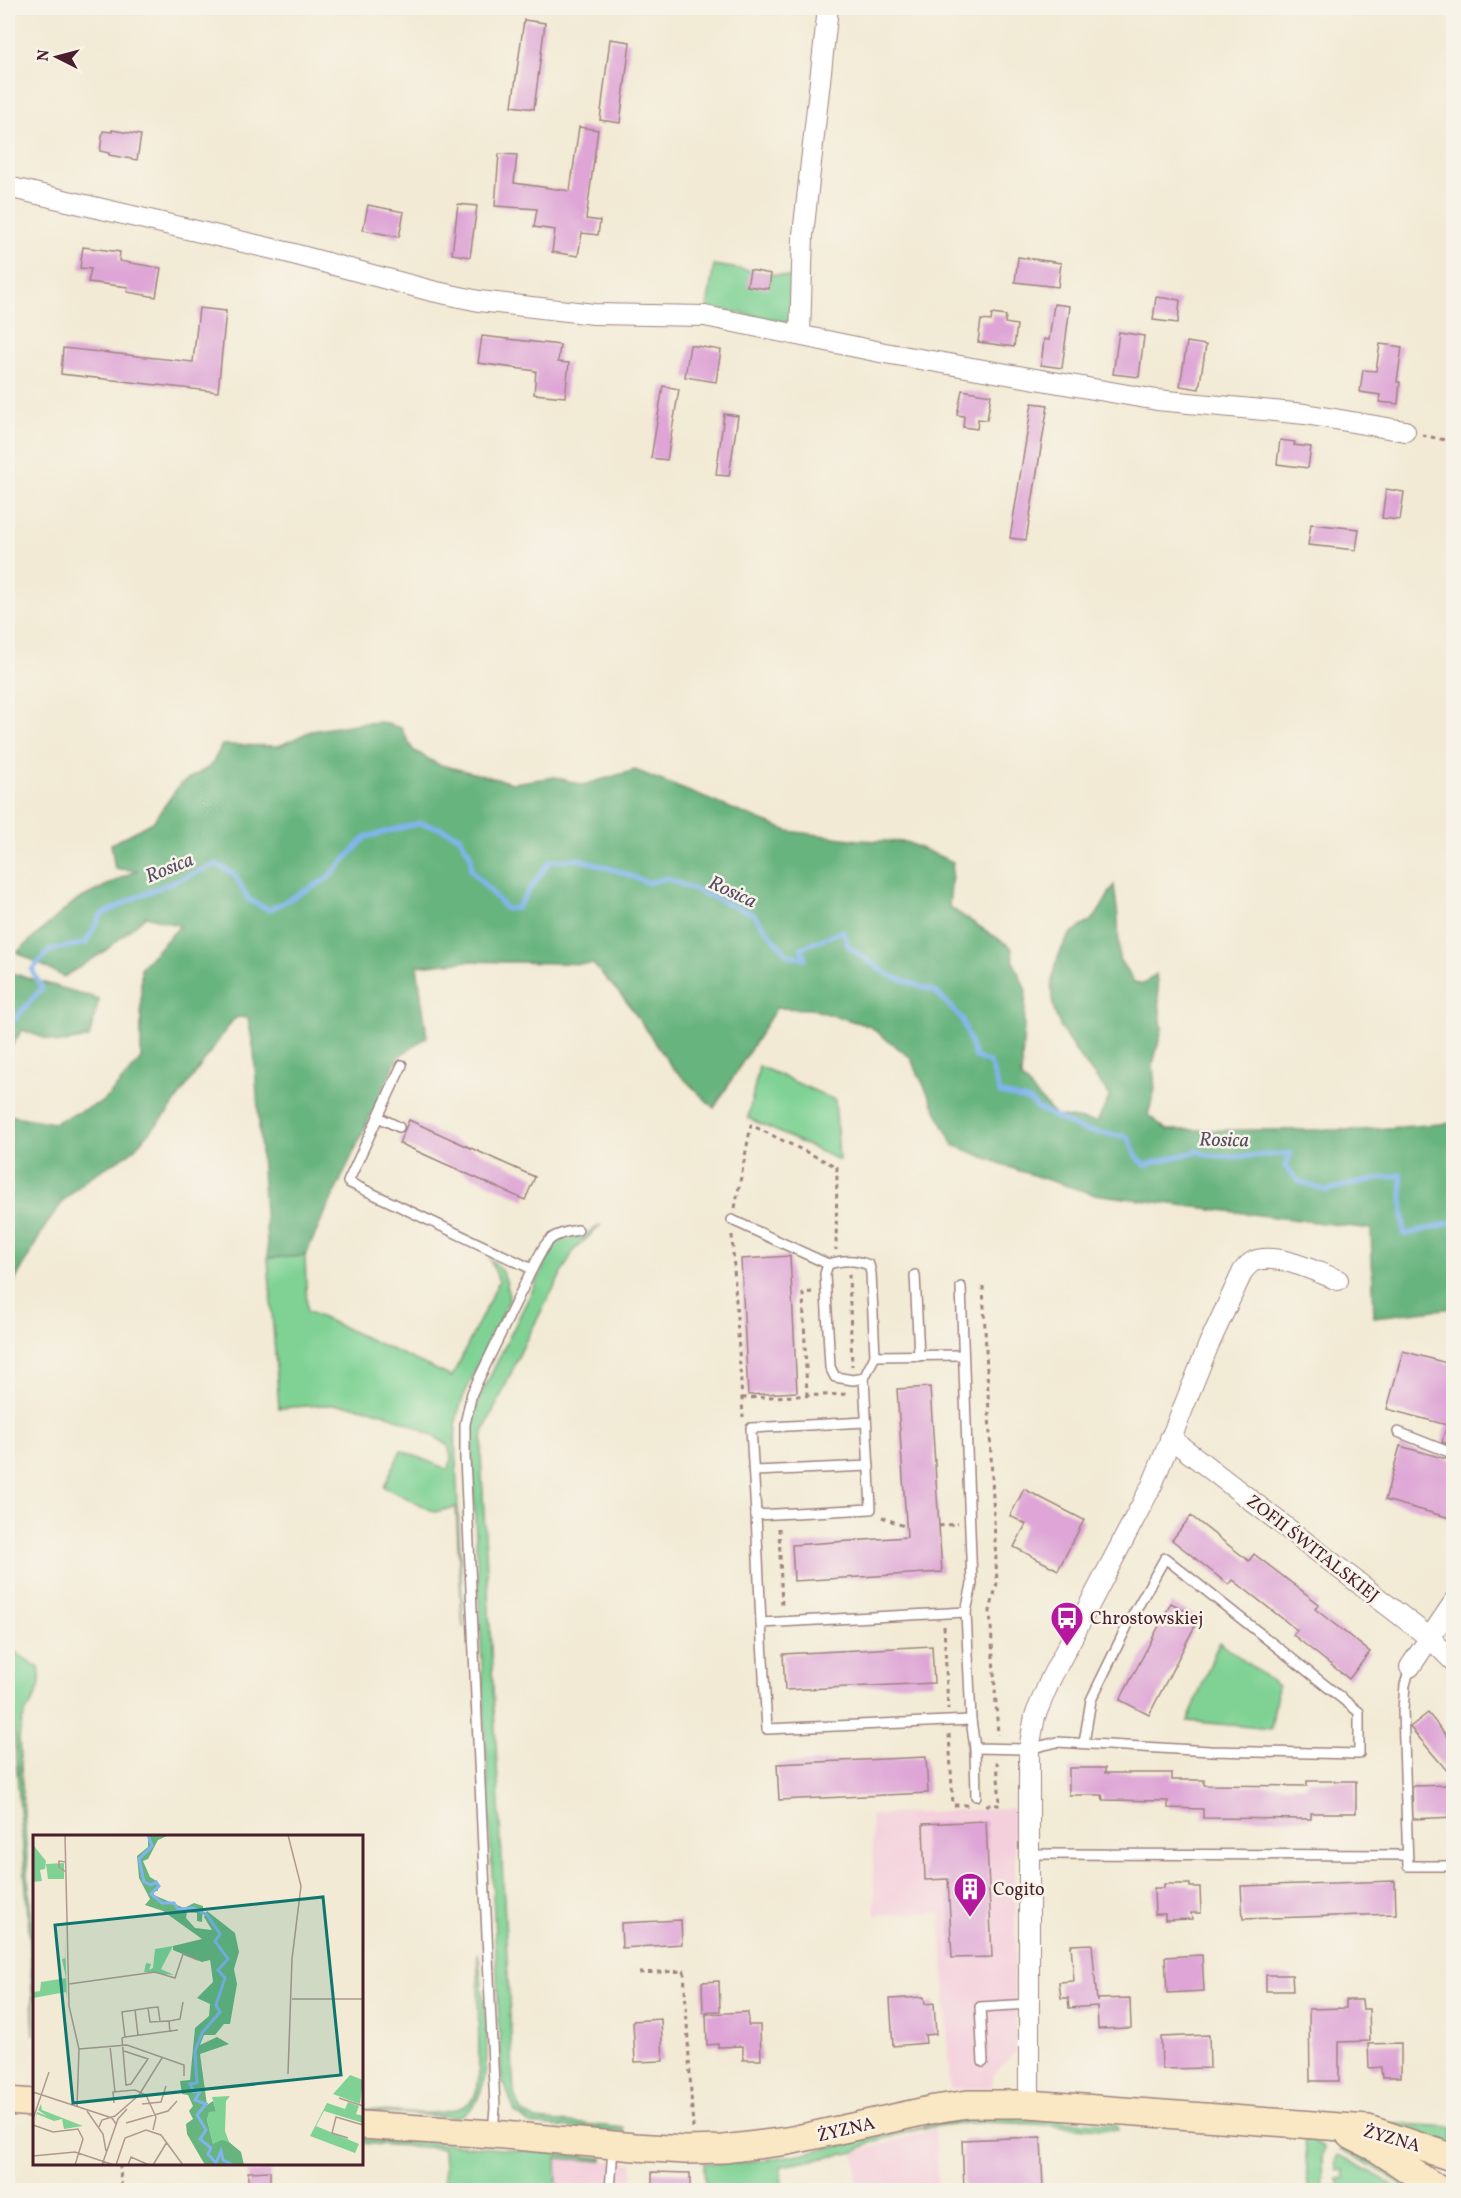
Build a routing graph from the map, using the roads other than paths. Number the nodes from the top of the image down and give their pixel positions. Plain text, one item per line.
1 (828, 8) edge
2 (8, 187) edge
3 (800, 335) junction
4 (1405, 431) road end
5 (402, 1065) dead end
6 (378, 1118) junction
7 (399, 1127) dead end
8 (732, 1220) dead end
9 (578, 1230) dead end
10 (828, 1264) junction
11 (532, 1269) junction
12 (915, 1275) dead end
13 (1338, 1280) dead end
14 (961, 1287) dead end
15 (963, 1355) junction
16 (875, 1356) junction
17 (919, 1356) junction
18 (864, 1378) junction
19 (866, 1422) junction
20 (1398, 1432) dead end
21 (1170, 1438) junction
22 (1454, 1454) edge
23 (869, 1466) junction
24 (754, 1471) junction
25 (756, 1515) junction
26 (1454, 1602) edge
27 (966, 1612) junction
28 (761, 1623) junction
29 (1430, 1638) junction
30 (1454, 1662) edge
31 (1410, 1667) joint
32 (971, 1720) junction
33 (1084, 1743) junction
34 (975, 1748) junction
35 (1029, 1749) junction
36 (976, 1796) dead end
37 (1029, 1854) junction
38 (1407, 1854) junction
39 (1454, 1866) edge
40 (1029, 2004) junction
41 (982, 2062) dead end
42 (8, 2101) edge
43 (33, 2103) edge
44 (1029, 2104) junction
45 (363, 2125) edge
46 (1329, 2126) junction
47 (493, 2134) junction
48 (613, 2146) junction
49 (1454, 2158) edge
50 (610, 2190) edge
51 (1439, 2190) edge

1 - 3 street
2 - 3 street
3 - 4 street
5 - 6 lane
6 - 7 lane
6 - 11 lane
8 - 10 lane
9 - 11 lane
10 - 16 lane
10 - 18 lane
11 - 47 lane
12 - 17 lane
13 - 21 street
14 - 15 lane
15 - 17 lane
15 - 27 lane
16 - 17 lane
16 - 18 lane
18 - 19 lane
19 - 23 lane
19 - 24 lane
20 - 22 lane
21 - 29 street, ZOFII ŚWITALSKIEJ
21 - 35 street
23 - 24 lane
23 - 25 lane
24 - 25 lane
25 - 28 lane
26 - 29 street
27 - 28 lane
27 - 32 lane
28 - 32 lane
29 - 30 street, ZOFII ŚWITALSKIEJ
29 - 31 street
31 - 38 lane
32 - 34 lane
33 - 33 lane
33 - 35 lane
34 - 35 lane
34 - 36 lane
35 - 37 street
37 - 38 lane
37 - 40 street
38 - 39 lane
40 - 41 lane
40 - 44 street
42 - 43 street
44 - 46 street, ŻYZNA
44 - 48 street, ŻYZNA
45 - 47 street, ŻYZNA
46 - 49 street, ŻYZNA
46 - 51 street, ŻYZNA
47 - 48 street, ŻYZNA
48 - 50 lane

